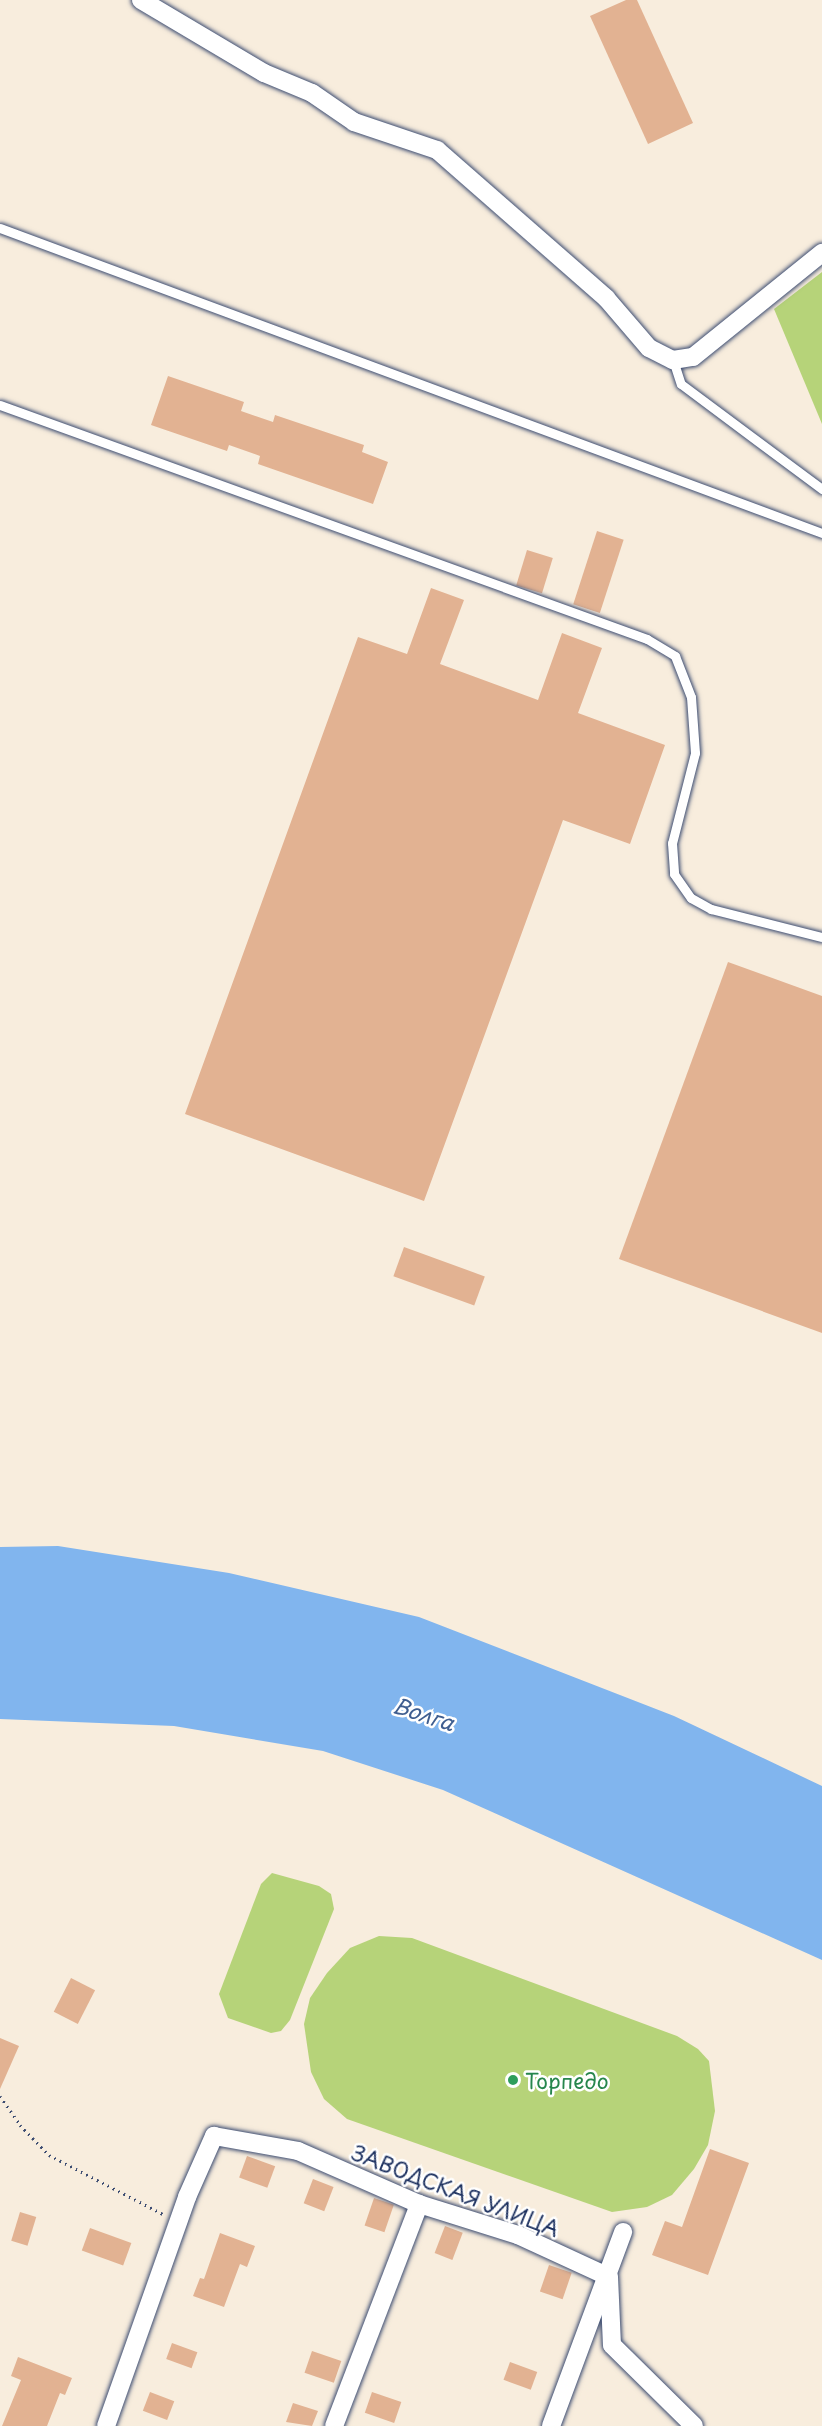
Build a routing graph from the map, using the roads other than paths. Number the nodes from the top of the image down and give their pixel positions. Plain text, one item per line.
1 (141, 0) edge
2 (0, 228) edge
3 (822, 253) edge
4 (673, 360) junction
5 (0, 405) edge
6 (822, 489) edge
7 (822, 533) edge
8 (822, 937) edge
9 (419, 2204) junction
10 (623, 2232) dead end
11 (609, 2277) junction
12 (105, 2426) edge
13 (334, 2426) edge
14 (551, 2426) edge
15 (694, 2426) edge

1 - 4 street
2 - 7 lane
3 - 4 street
4 - 6 lane
5 - 8 lane
9 - 11 street, ЗАВОДСКАЯ УЛИЦА
9 - 12 street, ЗАВОДСКАЯ УЛИЦА
9 - 13 street
10 - 11 street
11 - 14 street
11 - 15 street

